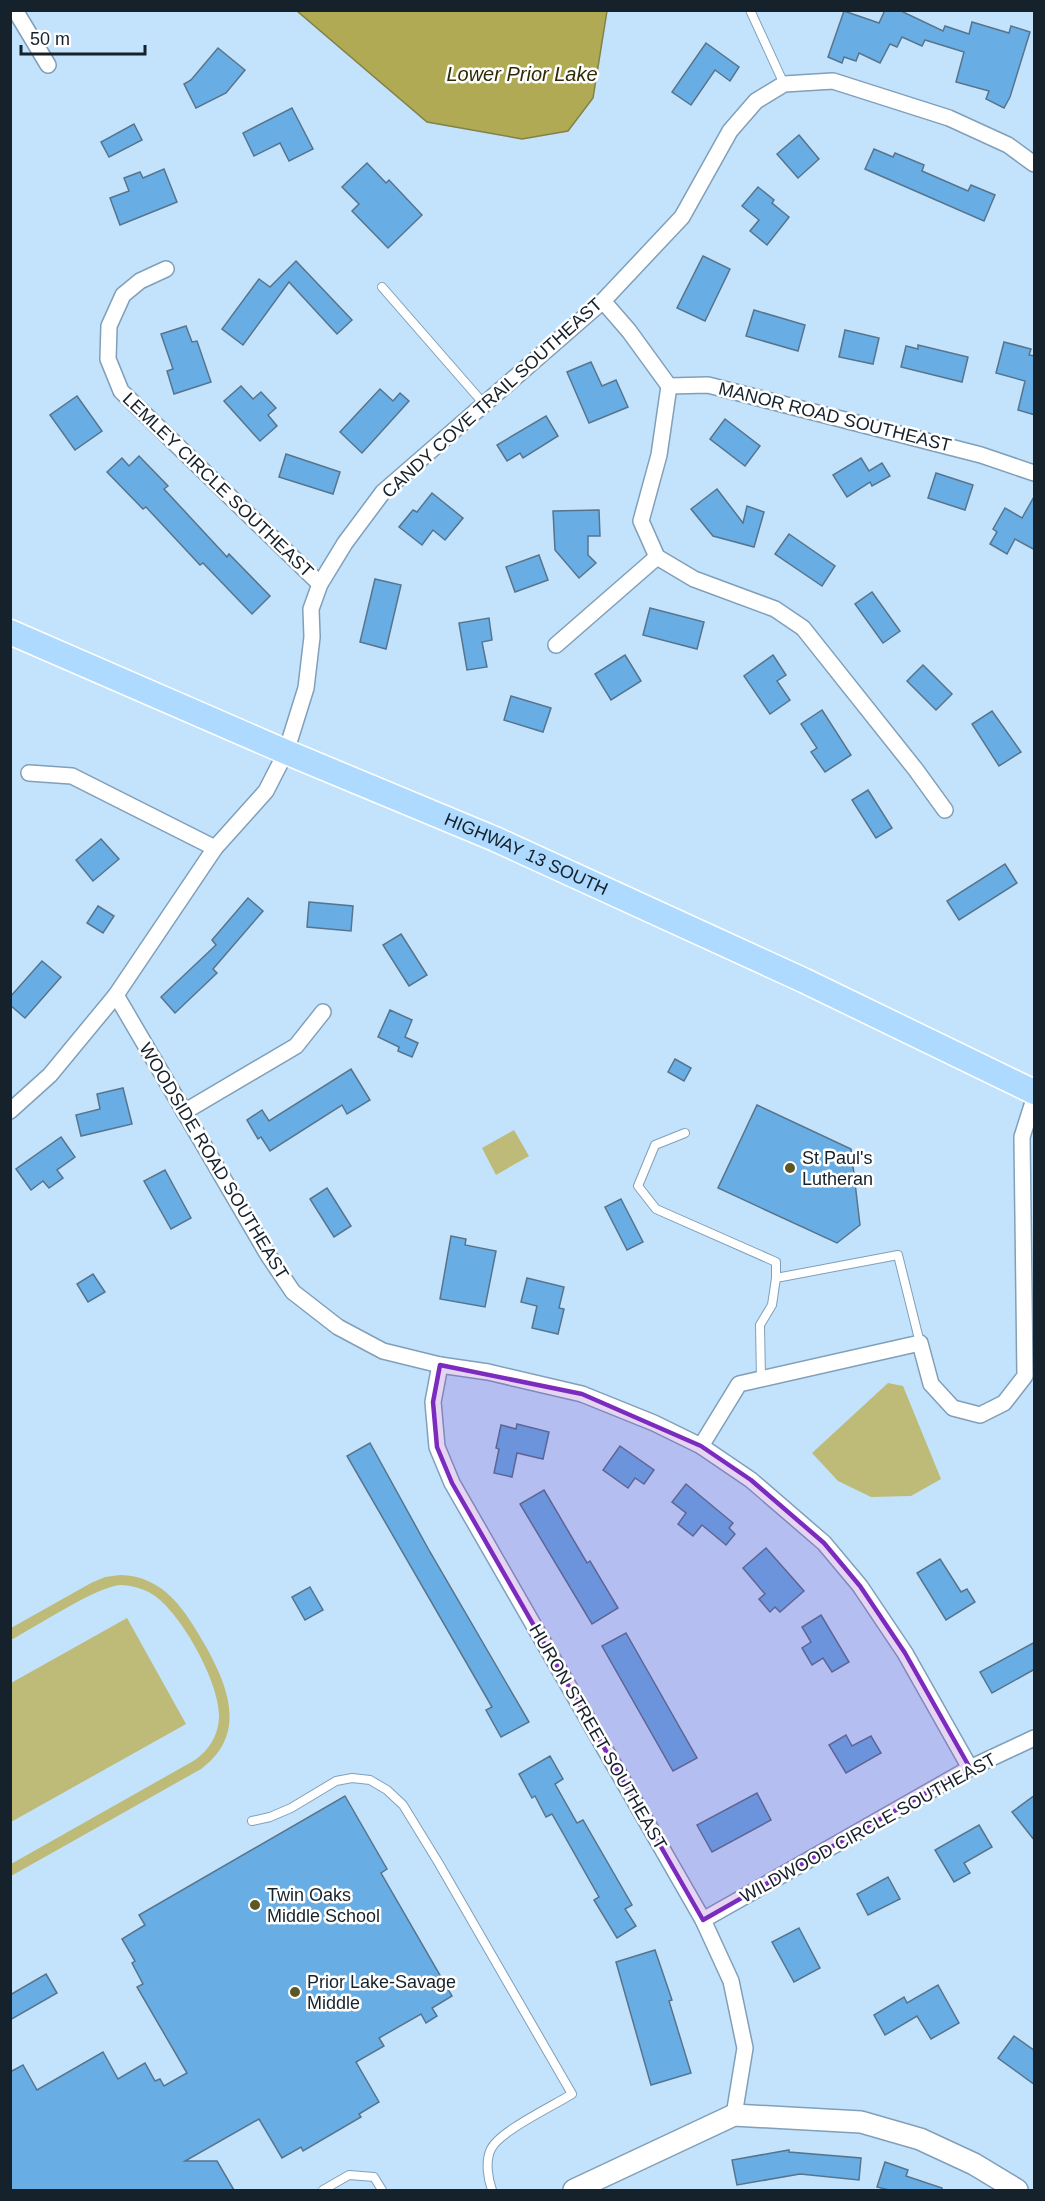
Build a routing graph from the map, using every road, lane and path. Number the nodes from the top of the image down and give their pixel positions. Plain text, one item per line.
1 (15, 10) edge
2 (750, 10) edge
3 (48, 65) dead end
4 (784, 84) junction
5 (1035, 164) edge
6 (166, 269) dead end
7 (382, 287) dead end
8 (603, 301) junction
9 (669, 387) junction
10 (484, 404) junction
11 (1035, 473) edge
12 (657, 557) junction
13 (320, 584) junction
14 (10, 632) edge
15 (556, 645) dead end
16 (285, 752) junction
17 (29, 773) dead end
18 (945, 810) dead end
19 (215, 848) junction
20 (116, 995) junction
21 (323, 1012) dead end
22 (1035, 1092) edge
23 (1035, 1099) edge
24 (10, 1111) edge
25 (184, 1112) junction
26 (685, 1133) dead end
27 (776, 1278) junction
28 (920, 1343) junction
29 (440, 1365) junction
30 (760, 1379) junction
31 (701, 1446) junction
32 (1035, 1738) edge
33 (970, 1768) junction
34 (252, 1821) dead end
35 (704, 1920) junction
36 (735, 2115) junction
37 (323, 2190) edge
38 (382, 2190) edge
39 (492, 2190) edge
40 (574, 2190) edge
41 (1017, 2190) edge

1 - 3 street
2 - 4 lane
4 - 5 street, CANDY COVE TRAIL SOUTHEAST
4 - 8 street, CANDY COVE TRAIL SOUTHEAST
6 - 13 street, LEMLEY CIRCLE SOUTHEAST
7 - 10 lane
8 - 9 street
8 - 10 street, CANDY COVE TRAIL SOUTHEAST
9 - 11 street, MANOR ROAD SOUTHEAST
9 - 12 street
10 - 13 street, CANDY COVE TRAIL SOUTHEAST
12 - 15 street
12 - 18 street
13 - 16 street, CANDY COVE TRAIL SOUTHEAST
14 - 16 main road, HIGHWAY 13 SOUTH
16 - 19 street, CANDY COVE TRAIL SOUTHEAST
16 - 22 main road, HIGHWAY 13 SOUTH
17 - 19 street
19 - 20 street, CANDY COVE TRAIL SOUTHEAST
20 - 24 street, CANDY COVE TRAIL SOUTHEAST
20 - 25 street, WOODSIDE ROAD SOUTHEAST
21 - 25 street
23 - 28 street
25 - 29 street, WOODSIDE ROAD SOUTHEAST
26 - 27 lane
27 - 28 lane
27 - 30 lane
28 - 30 street
29 - 31 street, WOODSIDE ROAD SOUTHEAST
29 - 35 street, HURON STREET SOUTHEAST
30 - 31 street
31 - 33 street, WOODSIDE ROAD SOUTHEAST
32 - 33 street, WILDWOOD CIRCLE SOUTHEAST
33 - 35 street, WILDWOOD CIRCLE SOUTHEAST
34 - 39 lane
35 - 36 street, HURON STREET SOUTHEAST
36 - 40 street
36 - 41 street
37 - 38 lane

